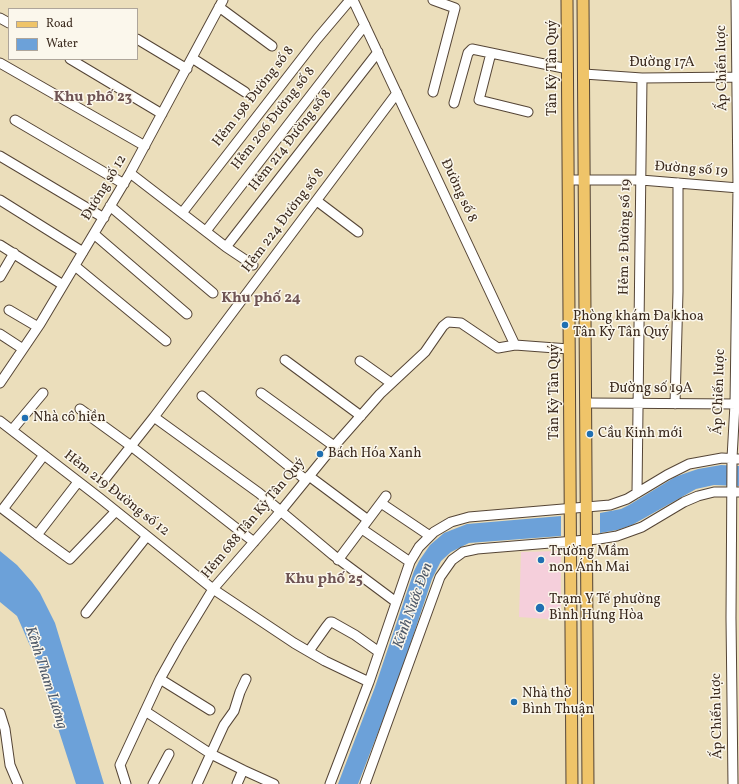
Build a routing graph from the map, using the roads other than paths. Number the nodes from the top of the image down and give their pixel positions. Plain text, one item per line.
1 (350, 0) edge
2 (354, 0) edge
3 (433, 0) edge
4 (567, 0) edge
5 (584, 0) edge
6 (736, 0) edge
7 (221, 3) edge
8 (365, 25) junction
9 (138, 40) edge
10 (272, 46) dead end
11 (378, 52) junction
12 (491, 53) junction
13 (192, 58) junction
14 (72, 60) edge
15 (0, 63) edge
16 (186, 69) junction
17 (568, 69) junction
18 (584, 74) junction
19 (738, 77) edge
20 (642, 78) junction
21 (245, 92) dead end
22 (433, 92) dead end
23 (397, 93) junction
24 (454, 103) dead end
25 (528, 112) dead end
26 (162, 114) junction
27 (15, 120) dead end
28 (145, 146) junction
29 (0, 156) edge
30 (130, 173) junction
31 (585, 179) junction
32 (568, 180) junction
33 (641, 180) junction
34 (678, 183) junction
35 (124, 184) junction
36 (739, 188) edge
37 (0, 200) edge
38 (317, 200) junction
39 (110, 206) junction
40 (182, 213) junction
41 (104, 218) junction
42 (206, 231) junction
43 (358, 232) dead end
44 (94, 234) junction
45 (0, 245) edge
46 (226, 247) junction
47 (83, 252) junction
48 (14, 253) junction
49 (74, 266) junction
50 (253, 266) dead end
51 (0, 277) edge
52 (63, 285) junction
53 (213, 293) dead end
54 (10, 310) dead end
55 (187, 314) dead end
56 (38, 327) junction
57 (0, 334) edge
58 (166, 341) dead end
59 (515, 345) junction
60 (23, 349) junction
61 (569, 349) junction
62 (285, 360) dead end
63 (360, 361) dead end
64 (1, 378) edge
65 (391, 384) junction
66 (43, 393) dead end
67 (261, 393) dead end
68 (202, 396) dead end
69 (586, 403) junction
70 (638, 404) junction
71 (675, 404) junction
72 (737, 404) edge
73 (80, 409) dead end
74 (361, 416) junction
75 (154, 417) junction
76 (0, 421) edge
77 (12, 430) junction
78 (131, 446) junction
79 (334, 446) junction
80 (44, 455) junction
81 (734, 460) edge
82 (307, 478) junction
83 (105, 479) dead end
84 (78, 482) junction
85 (734, 490) edge
86 (637, 493) junction
87 (587, 507) junction
88 (570, 509) junction
89 (116, 511) junction
90 (280, 512) junction
91 (368, 520) junction
92 (362, 529) junction
93 (37, 535) junction
94 (147, 536) junction
95 (430, 536) junction
96 (587, 540) junction
97 (570, 541) junction
98 (254, 542) junction
99 (338, 560) junction
100 (410, 562) junction
101 (213, 589) junction
102 (396, 602) junction
103 (86, 613) dead end
104 (309, 651) junction
105 (379, 652) junction
106 (160, 679) junction
107 (246, 679) dead end
108 (369, 682) junction
109 (210, 710) dead end
110 (144, 711) junction
111 (0, 714) edge
112 (169, 754) dead end
113 (211, 754) junction
114 (243, 770) junction
115 (18, 784) edge
116 (126, 784) edge
117 (153, 784) edge
118 (197, 784) edge
119 (237, 784) edge
120 (274, 784) edge
121 (330, 784) edge
122 (365, 784) edge
123 (572, 784) edge
124 (588, 784) edge
125 (734, 784) edge

1 - 40 street, Hẻm 198 Đường số 8
2 - 8 street, Đường số 8
3 - 22 street
4 - 17 main road, Tân Kỳ Tân Quý
5 - 18 main road
6 - 19 street, Ấp Chiến lược
7 - 10 street
7 - 13 street, Đường số 12
8 - 11 street, Đường số 8
8 - 42 street, Hẻm 206 Đường số 8
9 - 16 street
11 - 23 street, Đường số 8
11 - 46 street, Hẻm 214 Đường số 8
12 - 17 street
12 - 24 street
12 - 25 street
13 - 16 street, Đường số 12
13 - 21 street
14 - 26 street
15 - 28 street
16 - 26 street, Đường số 12
17 - 32 main road, Tân Kỳ Tân Quý
18 - 20 street, Đường 17A
18 - 31 main road
19 - 20 street, Đường 17A
19 - 36 street, Ấp Chiến lược
20 - 33 street, Hẻm 2 Đường số 19
23 - 38 street, Hẻm 224 Đường số 8
23 - 59 street, Đường số 8
26 - 28 street, Đường số 12
27 - 35 street
28 - 30 street, Đường số 12
29 - 41 street
30 - 35 street, Đường số 12
30 - 40 street
31 - 32 street, Đường số 19
31 - 33 street, Đường số 19
31 - 69 main road
32 - 61 main road, Tân Kỳ Tân Quý
33 - 34 street, Đường số 19
33 - 70 street, Hẻm 2 Đường số 19
34 - 36 street, Đường số 19
34 - 71 street
35 - 39 street, Đường số 12
36 - 72 street, Ấp Chiến lược
37 - 47 street
38 - 43 street
38 - 75 street, Hẻm 224 Đường số 8
39 - 41 street, Đường số 12
39 - 53 street
40 - 42 street
41 - 44 street, Đường số 12
42 - 46 street
44 - 47 street, Đường số 12
44 - 55 street
45 - 48 street
46 - 50 street
47 - 49 street, Đường số 12
48 - 51 street
48 - 52 street
49 - 52 street, Đường số 12
49 - 58 street
52 - 56 street, Đường số 12
54 - 56 street
56 - 60 street, Đường số 12
57 - 60 street
59 - 61 street
59 - 65 street, Hẻm 688 Tân Kỳ Tân Quý
60 - 64 street, Đường số 12
61 - 88 main road, Tân Kỳ Tân Quý
62 - 74 street
63 - 65 street
65 - 74 street, Hẻm 688 Tân Kỳ Tân Quý
66 - 77 street
67 - 79 street
68 - 82 street
69 - 70 street, Đường số 19A
69 - 87 main road
70 - 71 street, Đường số 19A
70 - 86 street, Hẻm 2 Đường số 19
71 - 72 street, Đường số 19A
72 - 81 street, Ấp Chiến lược
73 - 78 street
74 - 79 street, Hẻm 688 Tân Kỳ Tân Quý
75 - 78 street, Hẻm 224 Đường số 8
75 - 90 street
76 - 77 street, Hẻm 219 Đường số 12
77 - 80 street, Hẻm 219 Đường số 12
78 - 83 street, Hẻm 224 Đường số 8
78 - 98 street
79 - 82 street, Hẻm 688 Tân Kỳ Tân Quý
80 - 84 street, Hẻm 219 Đường số 12
80 - 93 street
81 - 85 street, Ấp Chiến lược
81 - 86 street
82 - 90 street, Hẻm 688 Tân Kỳ Tân Quý
82 - 91 street
84 - 89 street, Hẻm 219 Đường số 12
84 - 93 street
85 - 96 street
85 - 125 street, Ấp Chiến lược
86 - 87 street
87 - 88 street
87 - 96 main road
88 - 95 street
88 - 97 main road, Tân Kỳ Tân Quý
89 - 93 street
89 - 94 street, Hẻm 219 Đường số 12
90 - 98 street, Hẻm 688 Tân Kỳ Tân Quý
90 - 99 street
91 - 92 street
91 - 95 street
92 - 99 street
92 - 100 street
94 - 101 street, Hẻm 219 Đường số 12
94 - 103 street
95 - 100 street
96 - 97 street
96 - 124 main road
97 - 122 street
97 - 123 main road, Tân Kỳ Tân Quý
98 - 101 street, Hẻm 688 Tân Kỳ Tân Quý
99 - 102 street
100 - 102 street
101 - 104 street, Hẻm 219 Đường số 12
101 - 106 street, Hẻm 688 Tân Kỳ Tân Quý
102 - 105 street
104 - 105 street
104 - 108 street, Hẻm 219 Đường số 12
105 - 108 street
106 - 109 street
106 - 110 street, Hẻm 688 Tân Kỳ Tân Quý
107 - 113 street
108 - 121 street
110 - 113 street
110 - 116 street, Hẻm 688 Tân Kỳ Tân Quý
111 - 115 street
112 - 117 street
113 - 114 street
113 - 118 street
114 - 119 street
114 - 120 street

